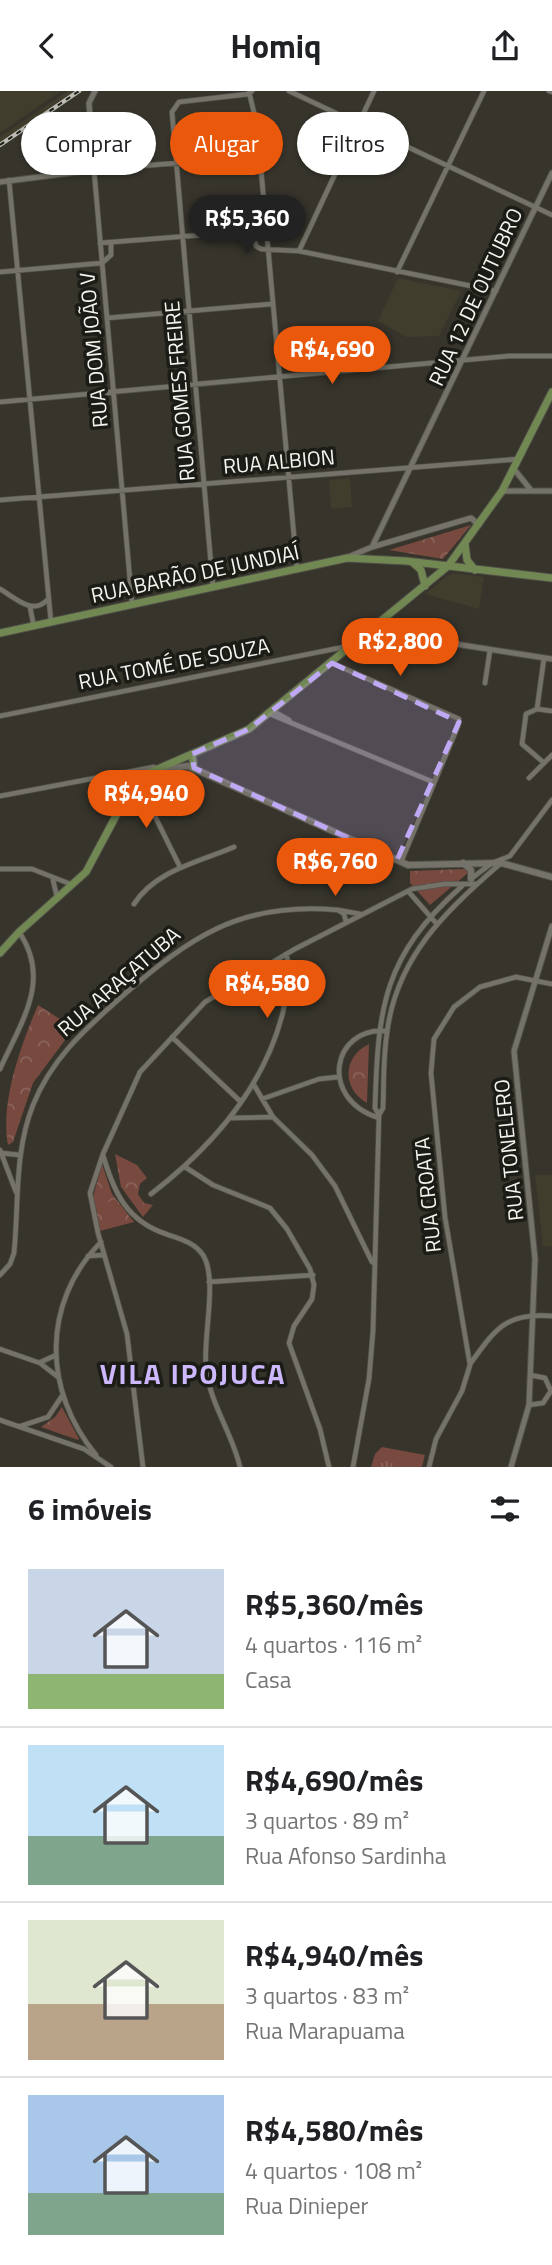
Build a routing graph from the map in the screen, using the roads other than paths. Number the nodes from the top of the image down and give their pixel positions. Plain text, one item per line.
1 (289, 91) edge
2 (374, 91) edge
3 (484, 91) edge
4 (94, 92) edge
5 (250, 92) edge
6 (90, 112) edge
7 (172, 112) edge
8 (253, 112) edge
9 (334, 112) edge
10 (364, 112) edge
11 (409, 147) edge
12 (449, 166) junction
13 (552, 173) edge
14 (52, 175) edge
15 (94, 175) edge
16 (177, 175) edge
17 (262, 175) edge
18 (334, 175) edge
19 (9, 180) junction
20 (0, 182) edge
21 (536, 207) junction
22 (552, 215) edge
23 (266, 230) junction
24 (253, 231) junction
25 (183, 238) junction
26 (100, 243) junction
27 (111, 243) junction
28 (269, 250) junction
29 (299, 251) junction
30 (102, 263) junction
31 (17, 270) junction
32 (0, 272) edge
33 (397, 272) junction
34 (496, 291) junction
35 (272, 305) junction
36 (190, 312) junction
37 (107, 318) junction
38 (552, 356) edge
39 (464, 360) junction
40 (280, 377) junction
41 (196, 384) junction
42 (114, 393) junction
43 (551, 396) edge
44 (30, 400) junction
45 (0, 402) edge
46 (519, 459) junction
47 (412, 467) junction
48 (514, 469) junction
49 (289, 477) junction
50 (204, 483) junction
51 (530, 489) junction
52 (122, 490) junction
53 (502, 491) junction
54 (552, 491) edge
55 (39, 497) junction
56 (0, 500) edge
57 (479, 525) junction
58 (465, 544) junction
59 (372, 547) junction
60 (347, 558) junction
61 (411, 562) junction
62 (447, 566) junction
63 (298, 570) junction
64 (475, 570) junction
65 (552, 578) edge
66 (425, 586) junction
67 (0, 589) edge
68 (213, 589) junction
69 (47, 601) junction
70 (133, 606) junction
71 (30, 607) junction
72 (51, 623) junction
73 (34, 627) junction
74 (372, 631) junction
75 (0, 633) edge
76 (354, 645) junction
77 (490, 650) junction
78 (544, 658) junction
79 (552, 659) edge
80 (332, 663) junction
81 (485, 683) dead end
82 (537, 709) junction
83 (552, 711) edge
84 (271, 712) junction
85 (0, 716) edge
86 (192, 754) junction
87 (552, 755) edge
88 (543, 762) junction
89 (159, 767) junction
90 (194, 768) junction
91 (122, 774) junction
92 (529, 778) dead end
93 (138, 782) junction
94 (433, 782) junction
95 (131, 790) junction
96 (0, 796) edge
97 (552, 800) edge
98 (234, 847) dead end
99 (512, 853) junction
100 (400, 858) junction
101 (463, 863) junction
102 (492, 863) junction
103 (501, 863) junction
104 (180, 867) junction
105 (514, 867) junction
106 (0, 869) edge
107 (552, 877) edge
108 (53, 879) junction
109 (474, 882) junction
110 (74, 885) junction
111 (463, 885) junction
112 (408, 891) junction
113 (57, 898) junction
114 (134, 904) dead end
115 (338, 910) junction
116 (361, 915) junction
117 (429, 917) junction
118 (346, 922) junction
119 (436, 923) junction
120 (552, 926) edge
121 (19, 932) junction
122 (413, 938) junction
123 (421, 944) junction
124 (0, 953) edge
125 (286, 954) junction
126 (401, 959) junction
127 (410, 963) junction
128 (391, 979) junction
129 (536, 979) junction
130 (400, 983) junction
131 (552, 984) edge
132 (383, 1001) junction
133 (393, 1003) junction
134 (378, 1031) junction
135 (387, 1031) junction
136 (172, 1037) junction
137 (0, 1069) edge
138 (338, 1077) junction
139 (254, 1085) junction
140 (262, 1099) junction
141 (241, 1103) junction
142 (273, 1117) junction
143 (379, 1117) junction
144 (230, 1118) junction
145 (1, 1152) edge
146 (103, 1154) junction
147 (20, 1155) junction
148 (185, 1167) junction
149 (16, 1193) junction
150 (151, 1194) dead end
151 (101, 1242) junction
152 (104, 1255) junction
153 (87, 1256) junction
154 (373, 1263) junction
155 (0, 1275) edge
156 (313, 1275) junction
157 (209, 1282) junction
158 (532, 1314) junction
159 (552, 1316) edge
160 (0, 1349) edge
161 (56, 1355) junction
162 (40, 1363) junction
163 (470, 1365) junction
164 (529, 1375) junction
165 (58, 1377) junction
166 (62, 1395) junction
167 (551, 1396) edge
168 (529, 1405) junction
169 (0, 1420) edge
170 (20, 1426) junction
171 (96, 1454) junction
172 (111, 1467) edge
173 (143, 1467) edge
174 (240, 1467) edge
175 (329, 1467) edge
176 (353, 1467) edge
177 (429, 1467) edge
178 (511, 1467) edge

1 - 9 street
2 - 10 street
3 - 12 street
4 - 6 street, RUA DOM JOÃO V
5 - 7 street, RUA GOMES FREIRE
5 - 8 street
11 - 12 street
12 - 21 street
12 - 33 street
13 - 21 street, RUA 12 DE OUTUBRO
14 - 19 street
15 - 26 street, RUA DOM JOÃO V
16 - 25 street, RUA GOMES FREIRE
17 - 23 street
18 - 29 street
19 - 20 street
19 - 31 street
21 - 22 street
21 - 34 street, RUA 12 DE OUTUBRO
23 - 24 street
23 - 28 street
24 - 25 street
24 - 28 street
25 - 27 street
25 - 36 street, RUA GOMES FREIRE
26 - 27 street
26 - 30 street, RUA DOM JOÃO V
27 - 30 street
28 - 29 street
28 - 35 street
29 - 33 street
30 - 31 street
30 - 37 street, RUA DOM JOÃO V
31 - 32 street
31 - 44 street
33 - 34 street
34 - 39 street, RUA 12 DE OUTUBRO
35 - 36 street
35 - 40 street
36 - 37 street
36 - 41 street, RUA GOMES FREIRE
37 - 42 street, RUA DOM JOÃO V
38 - 39 street
39 - 40 street
39 - 47 street, RUA 12 DE OUTUBRO
40 - 41 street
40 - 49 street
41 - 42 street
41 - 50 street, RUA GOMES FREIRE
42 - 44 street
42 - 52 street, RUA DOM JOÃO V
43 - 46 main road
44 - 45 street
44 - 55 street
46 - 47 street, RUA ALBION
46 - 48 main road
47 - 49 street, RUA ALBION
47 - 59 street, RUA 12 DE OUTUBRO
48 - 51 street
48 - 53 main road
49 - 50 street, RUA ALBION
49 - 63 street
50 - 52 street, RUA ALBION
50 - 68 street, RUA GOMES FREIRE
51 - 53 street
51 - 54 street
52 - 55 street, RUA ALBION
52 - 70 street, RUA DOM JOÃO V
53 - 57 main road
55 - 56 street, RUA ALBION
55 - 69 street
57 - 58 main road
57 - 59 street
58 - 62 main road
58 - 64 main road
59 - 60 street
60 - 61 main road, RUA BARÃO DE JUNDIAÍ
60 - 63 main road, RUA BARÃO DE JUNDIAÍ
61 - 62 main road, RUA BARÃO DE JUNDIAÍ
61 - 66 main road
62 - 64 main road, RUA BARÃO DE JUNDIAÍ
62 - 66 main road
63 - 68 main road, RUA BARÃO DE JUNDIAÍ
64 - 65 main road, RUA BARÃO DE JUNDIAÍ
66 - 74 main road
67 - 71 street
68 - 70 main road, RUA BARÃO DE JUNDIAÍ
69 - 71 street
69 - 72 street
70 - 72 main road, RUA BARÃO DE JUNDIAÍ
71 - 73 street
72 - 73 main road, RUA BARÃO DE JUNDIAÍ
73 - 75 main road, RUA BARÃO DE JUNDIAÍ
74 - 76 main road
74 - 77 street
76 - 80 main road
76 - 85 street, RUA TOMÉ DE SOUZA
77 - 78 street
77 - 81 street
78 - 79 street
78 - 82 street
80 - 84 main road
80 - 94 street
82 - 83 street
82 - 88 street
84 - 86 main road
84 - 94 street
86 - 89 main road
86 - 90 main road
87 - 88 street
88 - 92 street
89 - 91 street
89 - 93 main road
90 - 93 main road
90 - 100 main road
91 - 93 street
91 - 95 main road
91 - 96 street
93 - 95 main road
93 - 104 street
94 - 100 street
95 - 110 main road
97 - 99 street
98 - 104 street
99 - 102 street
99 - 105 street
100 - 101 main road
101 - 102 main road
101 - 109 main road
102 - 103 main road
102 - 109 street
103 - 105 main road
103 - 109 street
104 - 114 street
105 - 107 main road
106 - 108 street
108 - 110 street
108 - 113 street
109 - 111 street
109 - 119 street
110 - 113 main road
111 - 112 street
111 - 117 street
112 - 116 street
112 - 117 street
113 - 121 main road
115 - 116 street, RUA ARAÇATUBA
115 - 118 street
115 - 147 street, RUA ARAÇATUBA
116 - 118 street
117 - 119 street
117 - 122 street
118 - 125 street
119 - 123 street
120 - 129 street, RUA TONELERO
121 - 124 main road
121 - 137 street
122 - 123 street
122 - 126 street
123 - 127 street
125 - 136 street
125 - 139 street
126 - 127 street
126 - 128 street
127 - 130 street
128 - 130 street
128 - 132 street
129 - 131 street, RUA CROATA
129 - 158 street, RUA TONELERO
129 - 163 street, RUA CROATA
130 - 133 street
132 - 133 street
132 - 134 street
133 - 135 street
134 - 135 street
134 - 138 street
134 - 143 street
135 - 143 street
136 - 141 street
136 - 146 street
138 - 140 street
138 - 143 street
139 - 140 street
139 - 141 street
140 - 142 street
141 - 144 street
142 - 144 street
142 - 154 street
143 - 154 street
144 - 148 street
145 - 147 street
145 - 149 street
146 - 151 street
146 - 157 street
147 - 149 street, RUA ARAÇATUBA
148 - 150 street
148 - 156 street
149 - 155 street, RUA ARAÇATUBA
151 - 152 street
151 - 153 street
152 - 153 street
152 - 173 street
153 - 161 street
154 - 176 street
156 - 157 street
156 - 175 street
157 - 174 street
158 - 159 street
158 - 163 street
158 - 164 street, RUA TONELERO
160 - 162 street
161 - 162 street
161 - 165 street
162 - 165 street
163 - 177 street, RUA CROATA
164 - 167 street
164 - 168 street, RUA TONELERO
165 - 166 street
166 - 170 street
166 - 171 street
167 - 168 street
168 - 178 street
169 - 170 street
170 - 171 street
171 - 172 street

